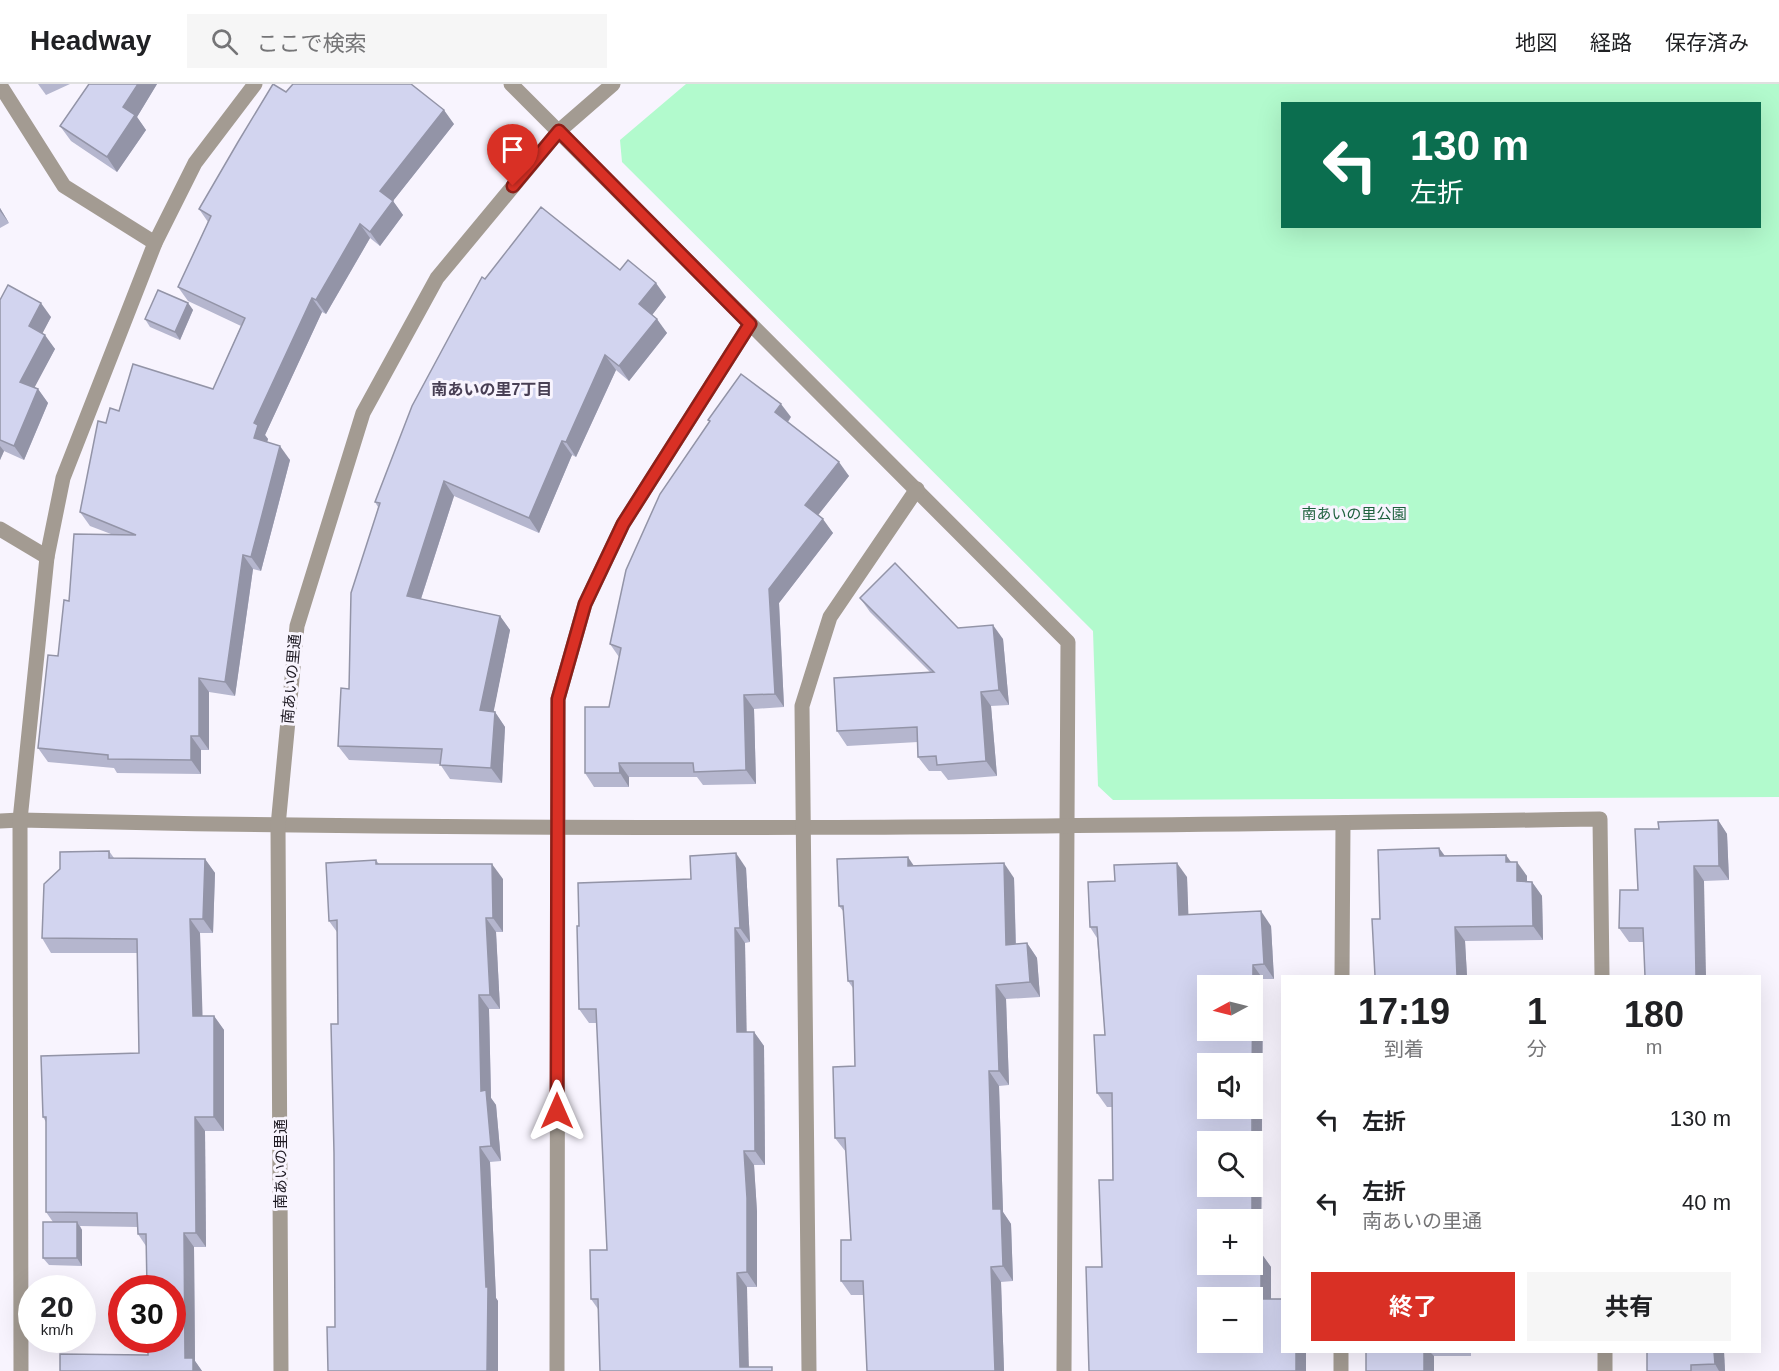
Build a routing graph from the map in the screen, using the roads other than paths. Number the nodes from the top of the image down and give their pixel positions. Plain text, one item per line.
1 (255, 84) edge
2 (511, 84) edge
3 (613, 84) edge
4 (0, 85) edge
5 (559, 131) junction
6 (155, 243) junction
7 (750, 324) junction
8 (917, 489) junction
9 (0, 529) edge
10 (47, 557) junction
11 (20, 820) junction
12 (0, 821) edge
13 (1343, 823) junction
14 (278, 826) junction
15 (1067, 826) junction
16 (558, 827) junction
17 (803, 828) junction
18 (1342, 975) edge
19 (1602, 975) edge
20 (1341, 1353) edge
21 (1605, 1353) edge
22 (21, 1371) edge
23 (281, 1371) edge
24 (557, 1371) edge
25 (809, 1371) edge
26 (1064, 1371) edge
27 (1341, 1371) edge
28 (1605, 1371) edge

1 - 6 street
2 - 5 street
3 - 5 street, 南あいの里通
4 - 6 street
5 - 7 street
5 - 14 street, 南あいの里通
6 - 10 street
7 - 8 street
7 - 16 street
8 - 15 street
8 - 17 street
9 - 10 street
10 - 11 street
11 - 12 street
11 - 14 street
11 - 22 street
13 - 15 street
13 - 18 street
13 - 19 street
14 - 16 street
14 - 23 street, 南あいの里通
15 - 17 street
15 - 26 street
16 - 17 street
16 - 24 street
17 - 25 street
20 - 27 street
21 - 28 street

